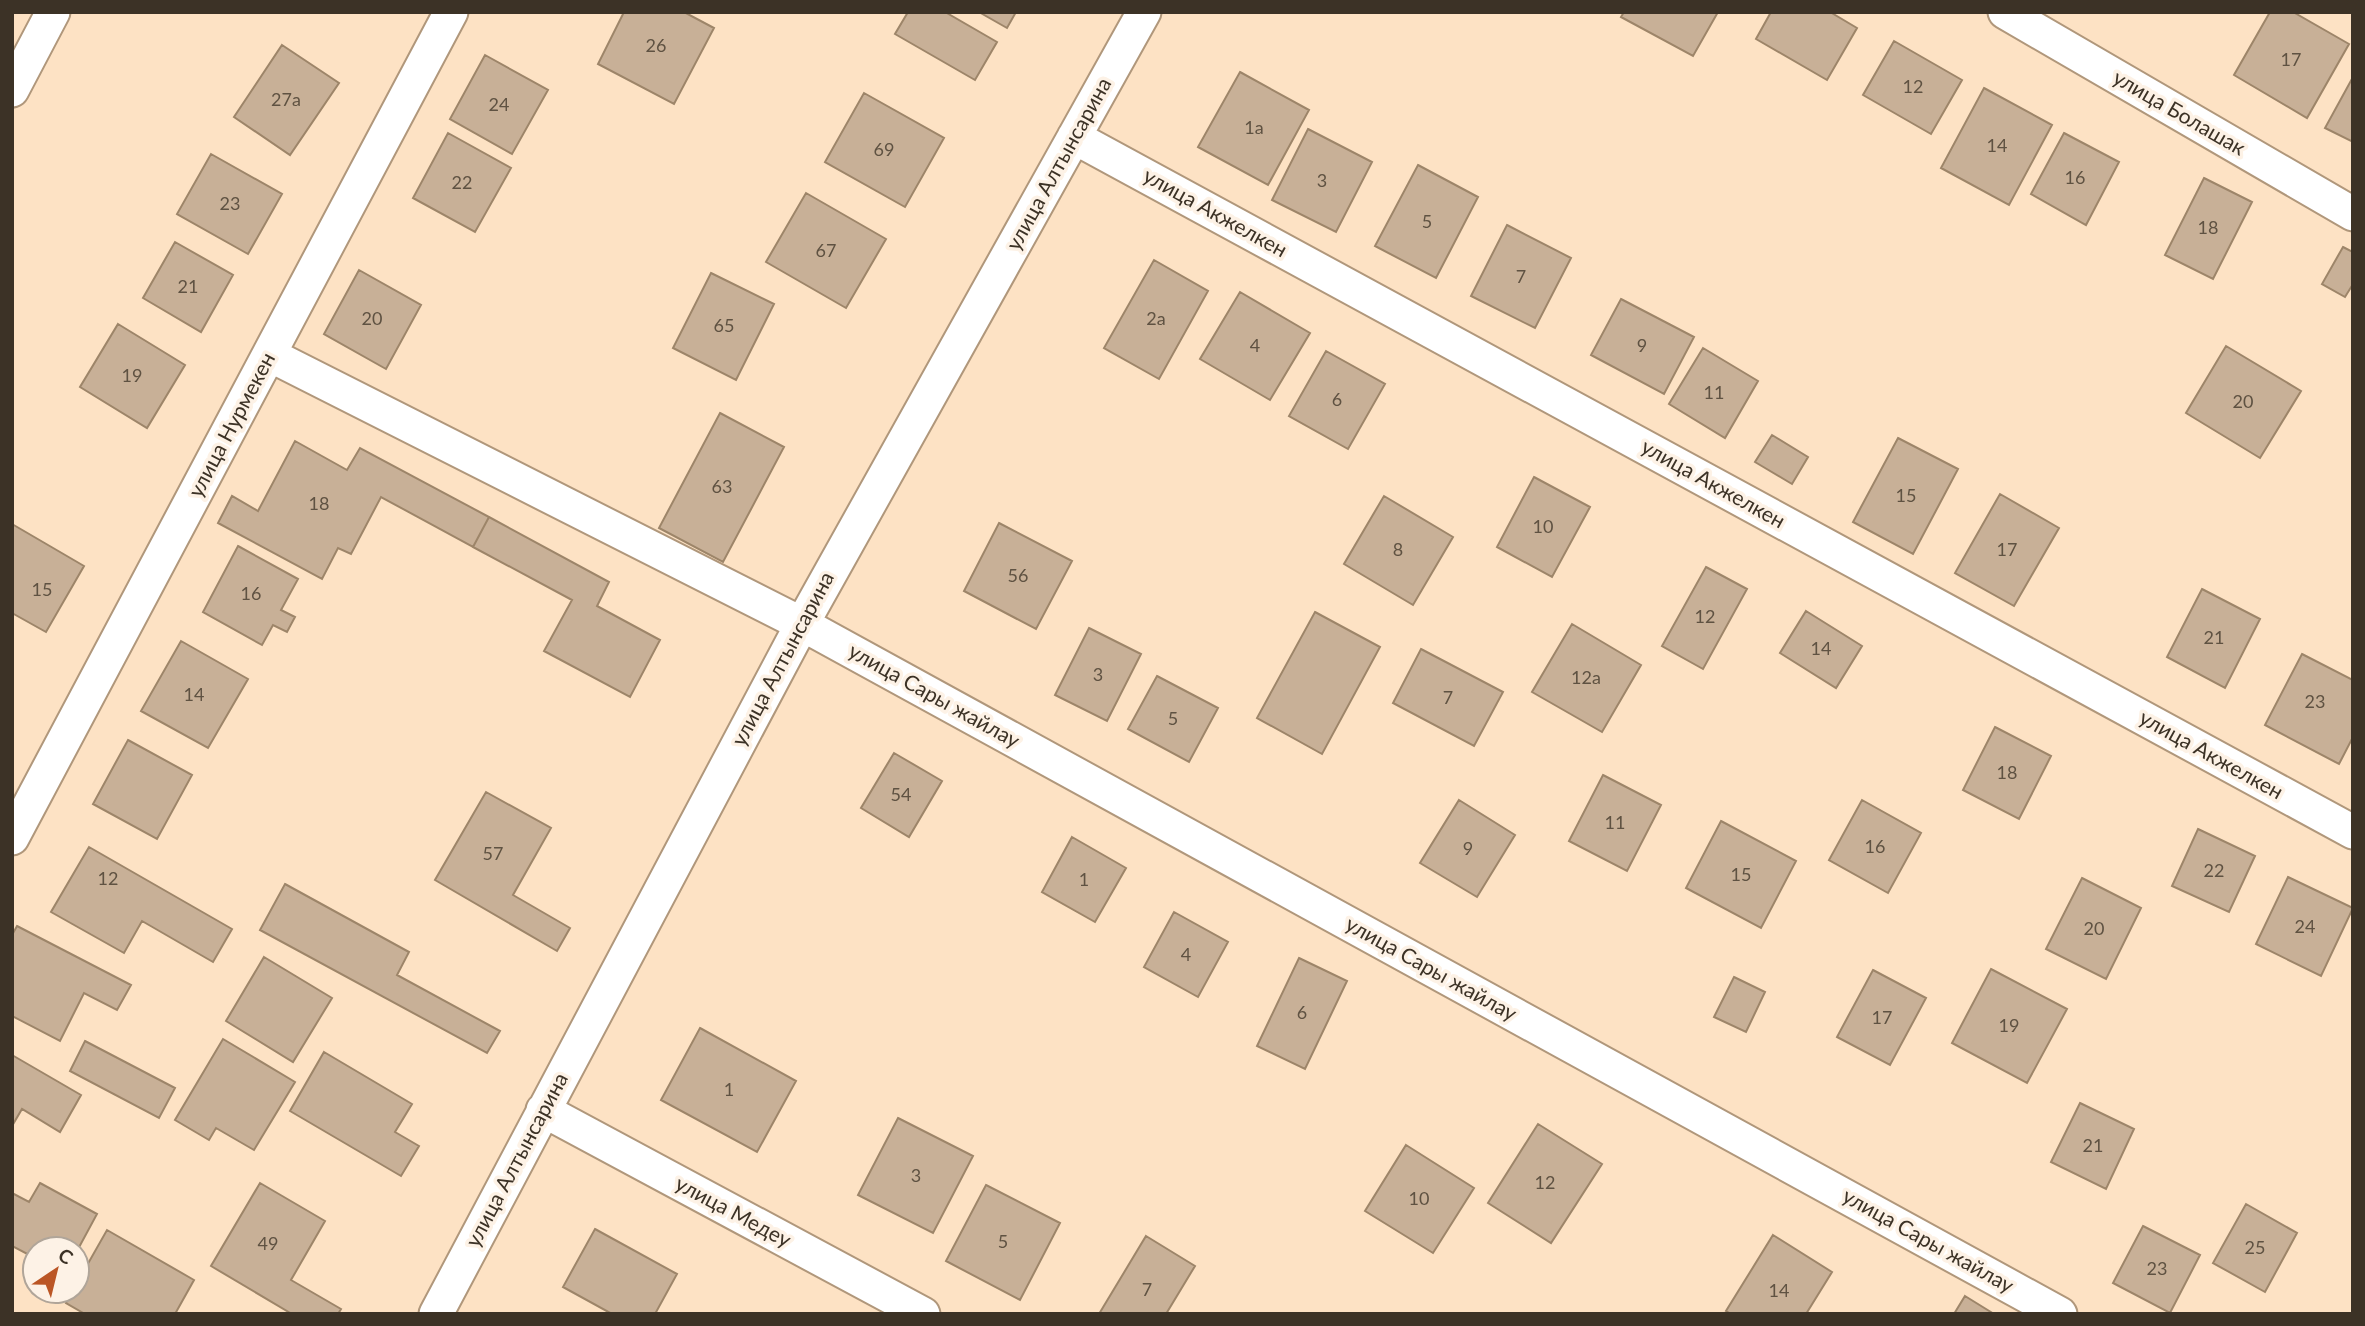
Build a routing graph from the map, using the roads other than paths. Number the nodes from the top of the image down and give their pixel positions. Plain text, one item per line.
1 (451, 12) edge
2 (1144, 12) edge
3 (2005, 12) edge
4 (49, 14) edge
5 (12, 90) edge
6 (1074, 136) junction
7 (2353, 214) edge
8 (270, 355) junction
9 (802, 624) junction
10 (2353, 832) edge
11 (12, 838) edge
12 (543, 1110) junction
13 (436, 1314) edge
14 (923, 1314) edge
15 (2060, 1314) edge

1 - 8 street, улица Нурмекен
2 - 6 street, улица Алтынсарина
3 - 7 street, улица Болашак
4 - 5 street
6 - 9 street, улица Алтынсарина
6 - 10 street, улица Акжелкен
8 - 9 street, улица Сары жайлау
8 - 11 street, улица Нурмекен
9 - 12 street, улица Алтынсарина
9 - 15 street, улица Сары жайлау
12 - 13 street, улица Алтынсарина
12 - 14 street, улица Медеу

